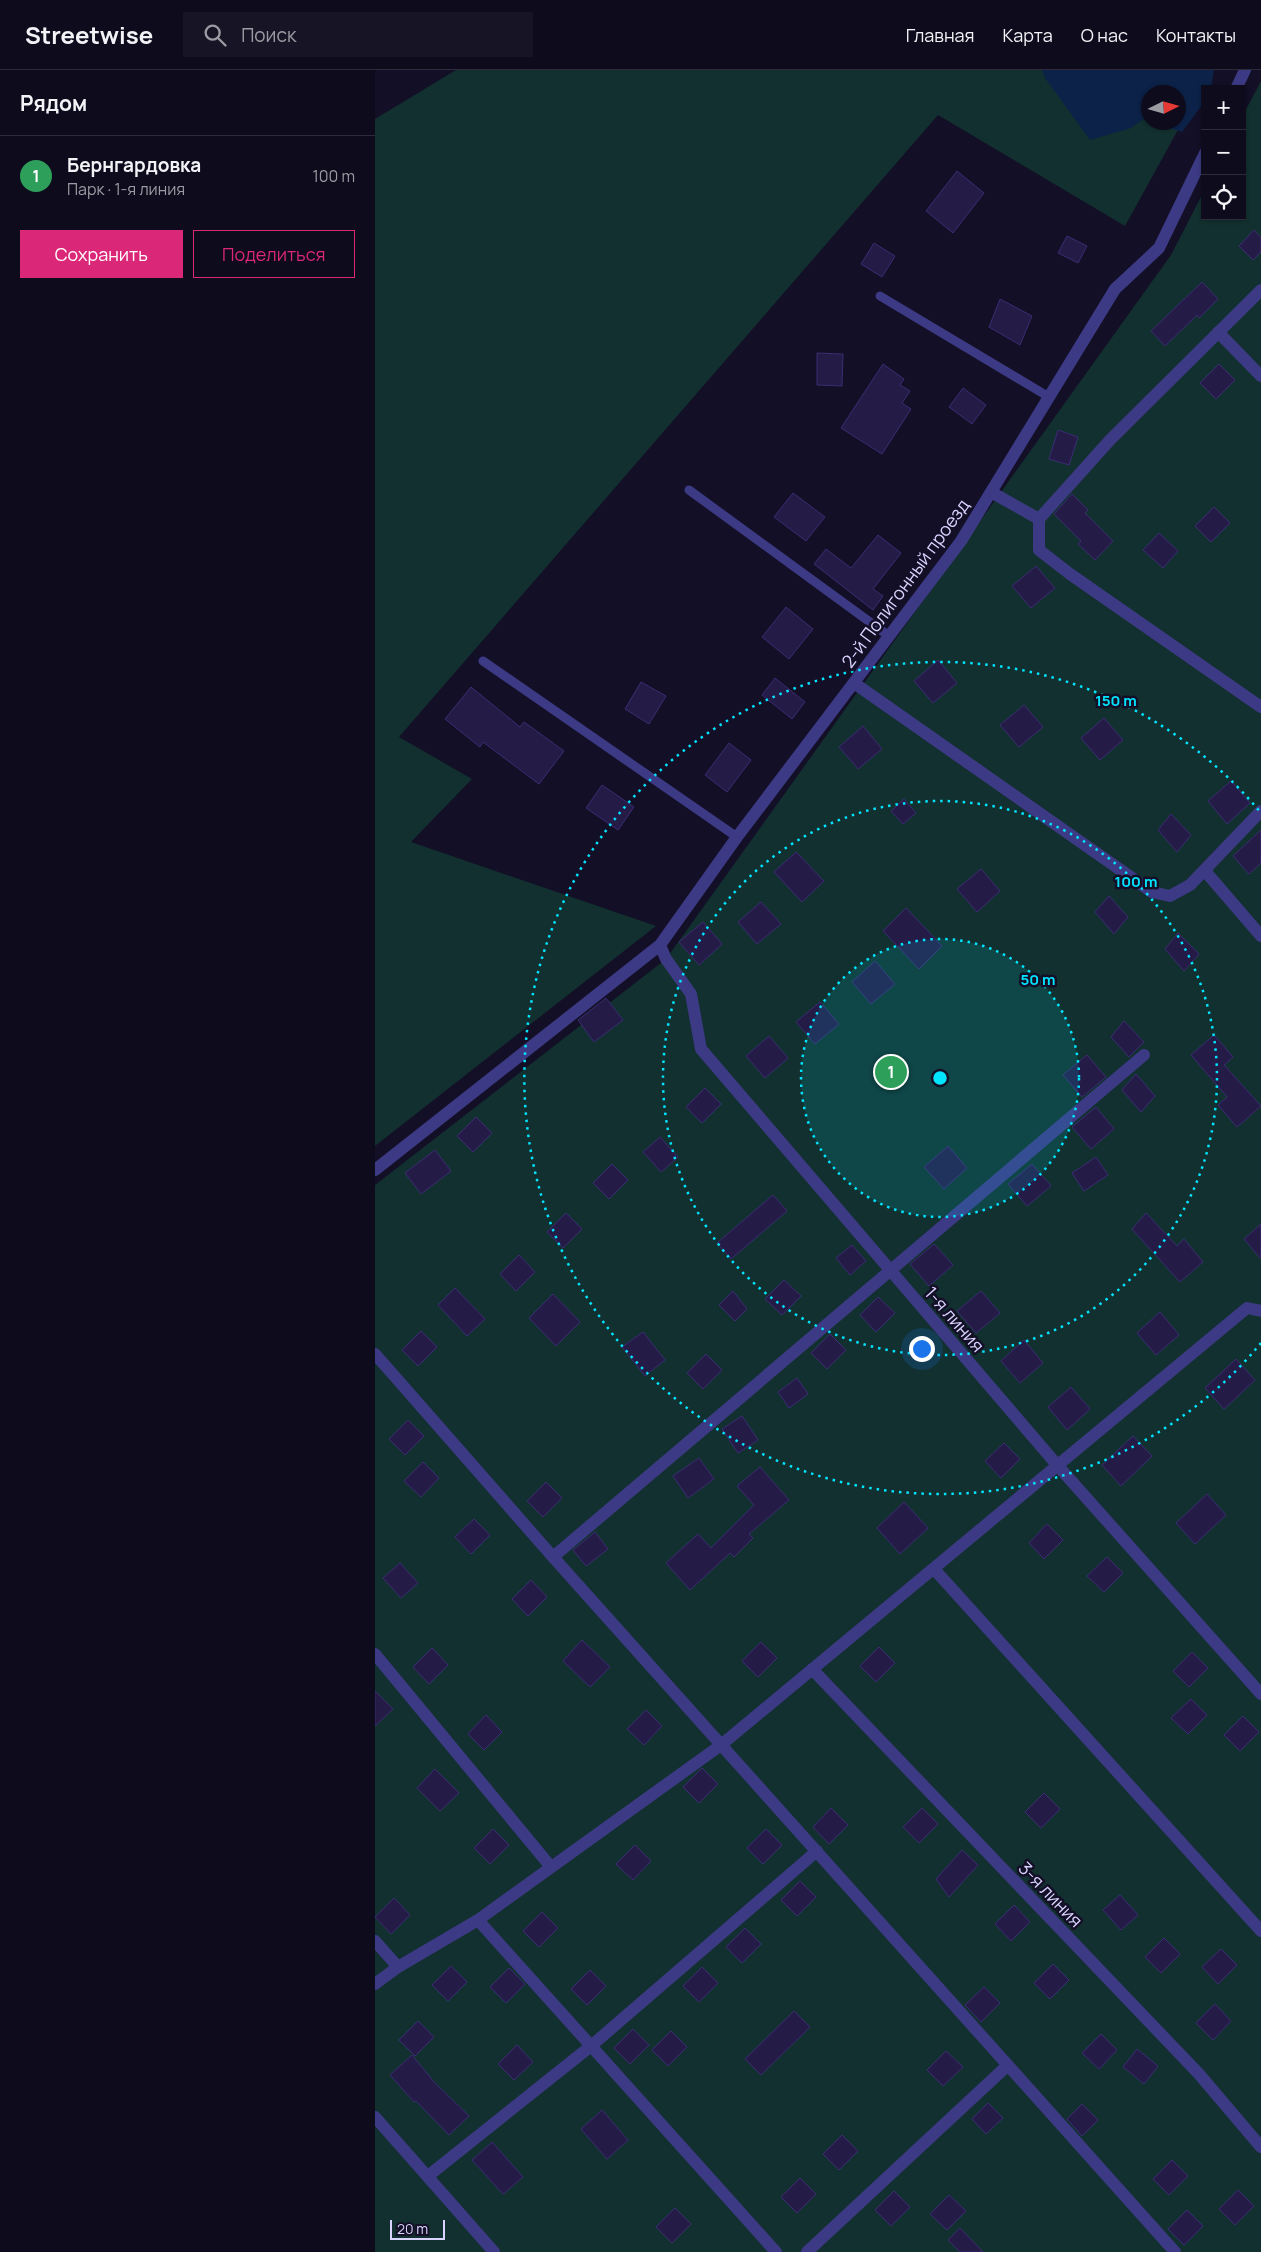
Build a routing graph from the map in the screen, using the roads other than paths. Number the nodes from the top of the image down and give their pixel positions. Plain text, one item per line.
1 (1245, 70) edge
2 (1238, 85) edge
3 (1201, 161) edge
4 (1261, 290) edge
5 (880, 296) dead end
6 (1218, 332) junction
7 (1261, 376) edge
8 (1049, 397) junction
9 (689, 490) dead end
10 (991, 492) junction
11 (1039, 520) junction
12 (889, 636) junction
13 (483, 661) dead end
14 (853, 683) junction
15 (1261, 707) edge
16 (1261, 811) edge
17 (737, 837) junction
18 (1205, 871) junction
19 (1261, 936) edge
20 (659, 945) junction
21 (1144, 1055) dead end
22 (375, 1170) edge
23 (889, 1270) junction
24 (1261, 1311) edge
25 (375, 1354) edge
26 (1058, 1466) junction
27 (553, 1557) junction
28 (934, 1569) junction
29 (375, 1654) edge
30 (812, 1669) junction
31 (1261, 1694) edge
32 (721, 1744) junction
33 (817, 1852) junction
34 (551, 1867) junction
35 (478, 1920) junction
36 (1261, 1931) edge
37 (375, 1941) edge
38 (398, 1968) junction
39 (375, 1984) edge
40 (591, 2046) junction
41 (1008, 2065) junction
42 (375, 2117) edge
43 (1261, 2147) edge
44 (428, 2176) junction
45 (494, 2252) edge
46 (776, 2252) edge
47 (807, 2252) edge
48 (1175, 2252) edge

1 - 2 street
3 - 8 street, 2-й Полигонный проезд
4 - 6 street
5 - 8 lane
6 - 7 street
6 - 11 street
8 - 10 street, 2-й Полигонный проезд
9 - 12 lane
10 - 11 street
10 - 12 street, 2-й Полигонный проезд
11 - 15 street
12 - 14 street, 2-й Полигонный проезд
13 - 17 lane
14 - 17 street, 2-й Полигонный проезд
14 - 18 street
16 - 18 street
17 - 20 street, 2-й Полигонный проезд
18 - 19 street
20 - 22 street, 2-й Полигонный проезд
20 - 23 street, 1-я линия
21 - 23 street
23 - 26 street, 1-я линия
23 - 27 street
24 - 26 street
25 - 27 street
26 - 28 street
26 - 31 street, 1-я линия
27 - 32 street
28 - 30 street
28 - 36 street
29 - 34 street
30 - 32 street
30 - 43 street, 3-я линия
32 - 33 street
32 - 34 street
33 - 40 street
33 - 41 street
34 - 35 street
35 - 38 street
35 - 40 street
37 - 38 street
38 - 39 street
40 - 44 street
40 - 46 street
41 - 47 street
41 - 48 street
42 - 44 street
44 - 45 street

